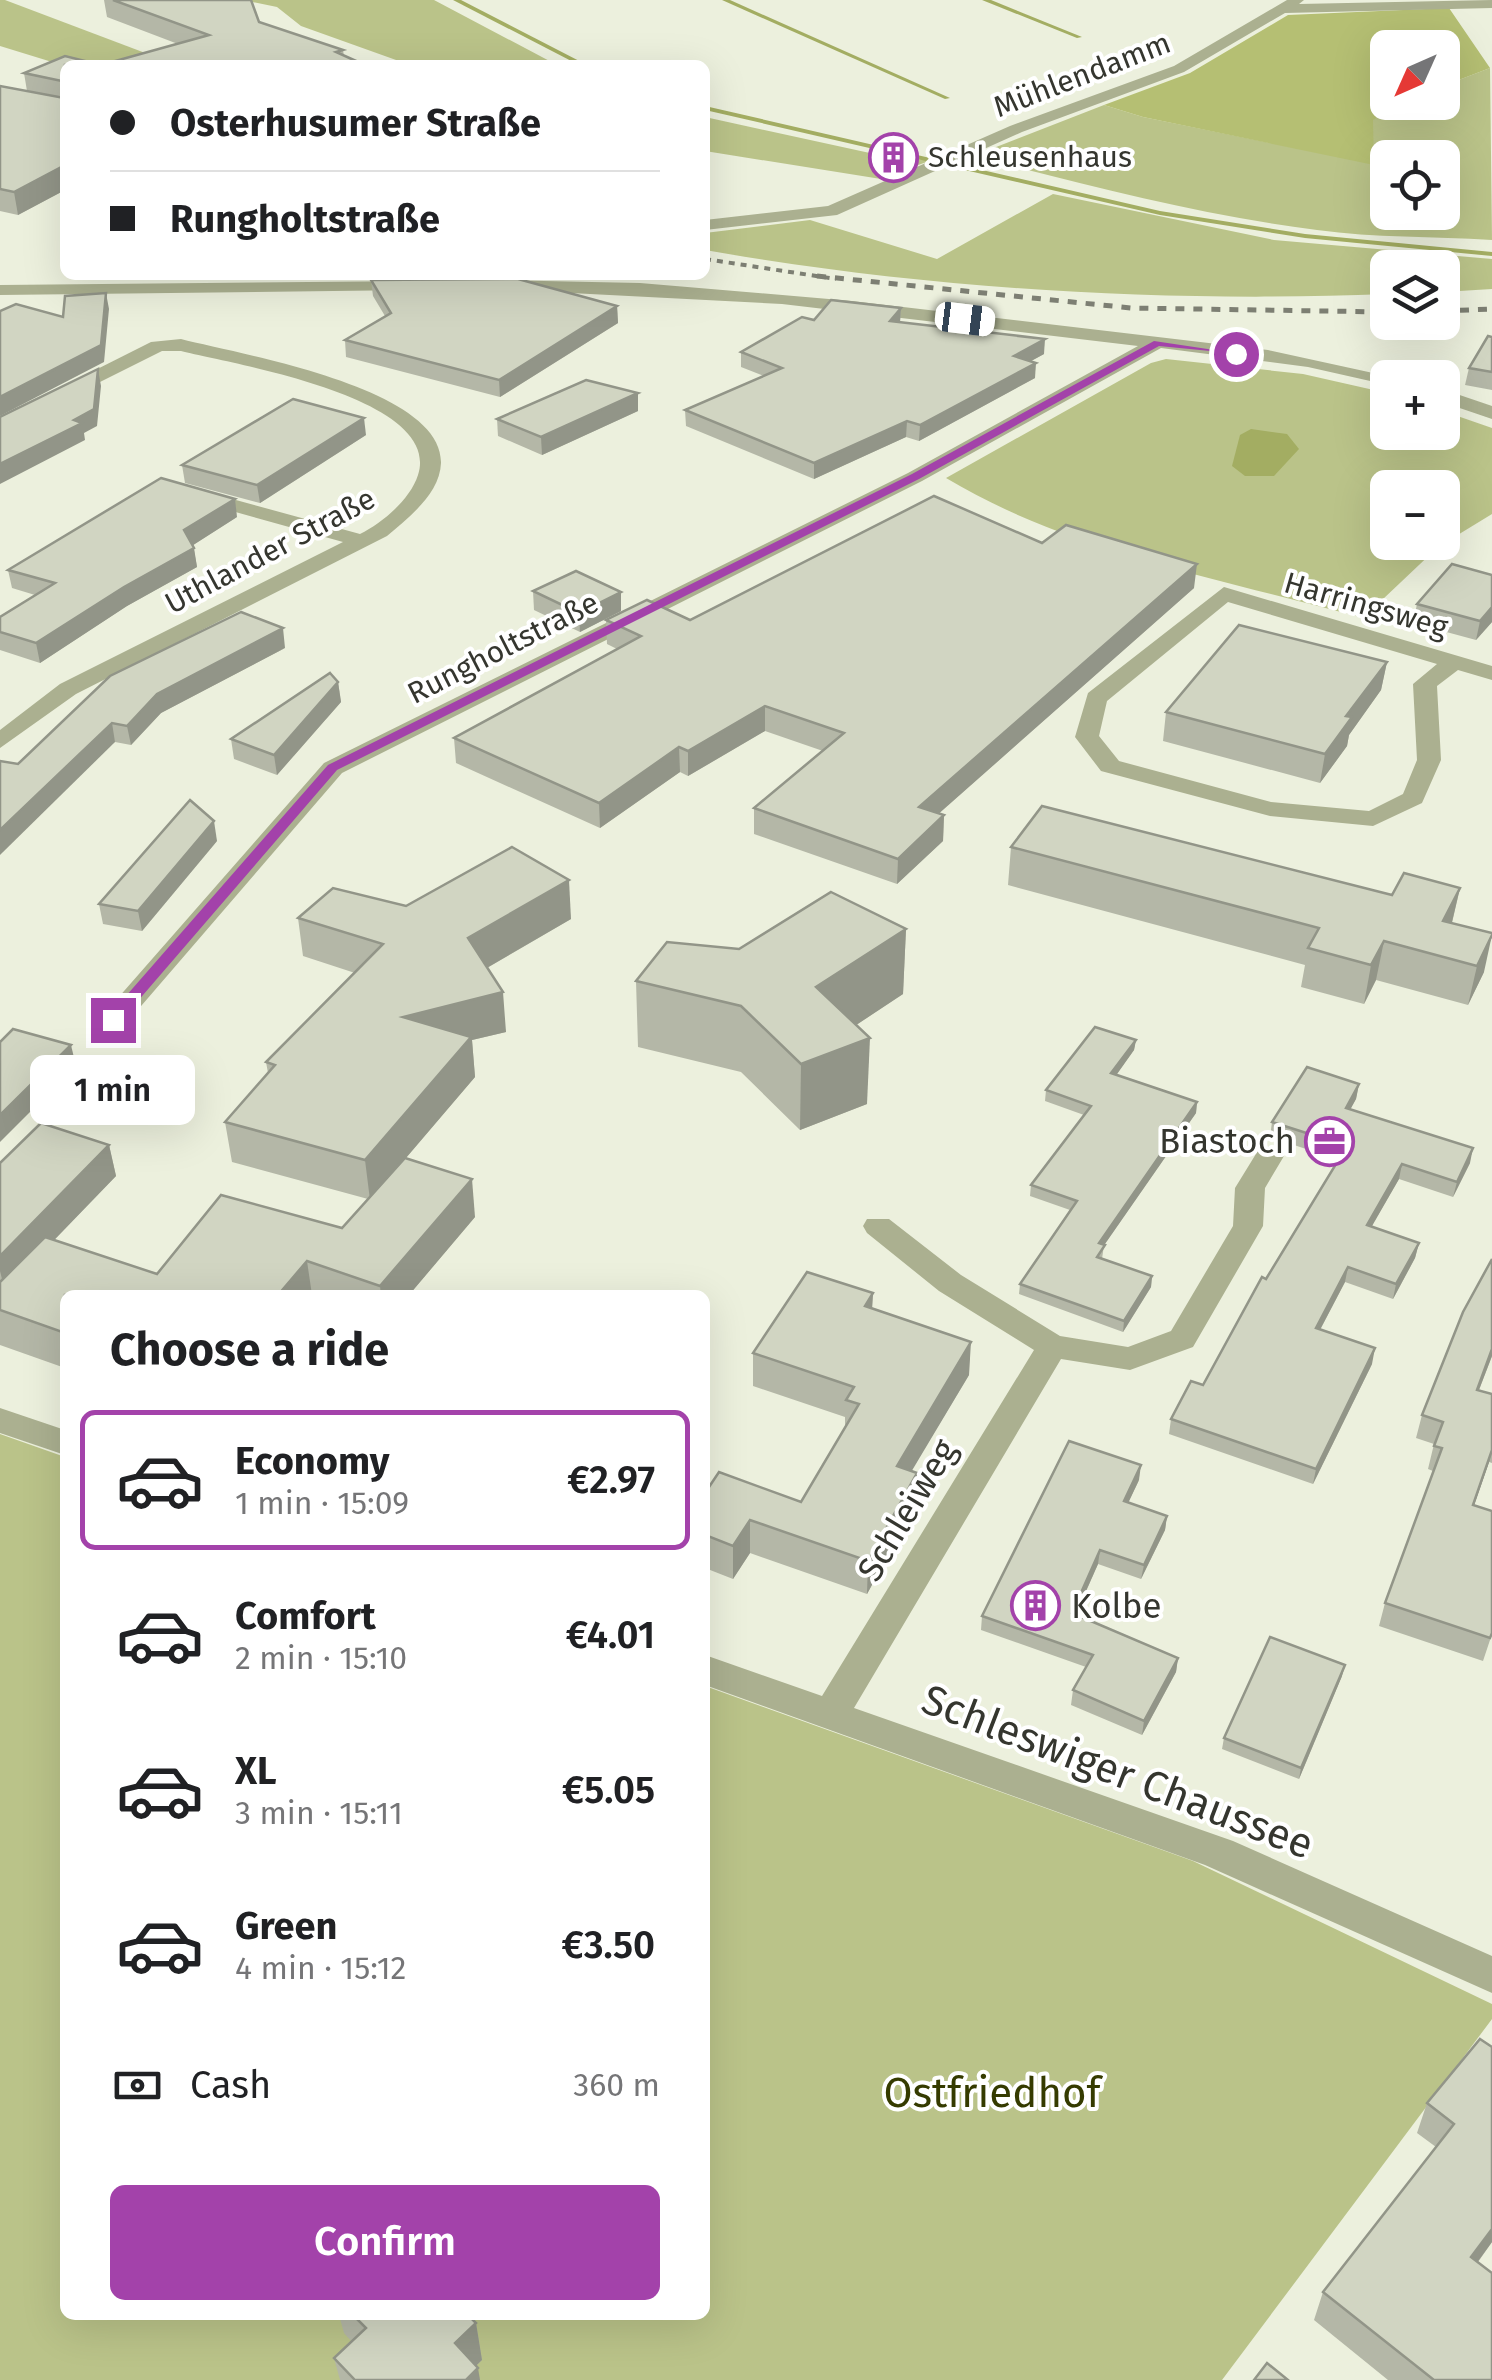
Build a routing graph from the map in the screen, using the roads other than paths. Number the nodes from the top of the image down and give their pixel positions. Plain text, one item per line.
1 (1290, 4) edge
2 (1492, 4) edge
3 (710, 224) edge
4 (63, 280) edge
5 (606, 280) edge
6 (426, 285) edge
7 (485, 285) edge
8 (44, 289) junction
9 (1, 292) edge
10 (1157, 343) junction
11 (1370, 375) edge
12 (1460, 401) edge
13 (1492, 413) edge
14 (0, 426) edge
15 (172, 488) edge
16 (362, 541) junction
17 (1455, 662) junction
18 (1492, 673) edge
19 (0, 741) edge
20 (113, 1020) dead end
21 (1269, 1156) dead end
22 (878, 1226) dead end
23 (1052, 1346) junction
24 (0, 1420) edge
25 (60, 1441) edge
26 (710, 1672) edge
27 (830, 1715) junction
28 (1492, 1975) edge

1 - 2 street
1 - 3 street, Mühlendamm
4 - 8 street
5 - 7 street
5 - 10 street
6 - 8 street
8 - 9 street
10 - 11 street
10 - 20 street, Rungholtstraße
12 - 13 street
14 - 16 street, Uthlander Straße
15 - 16 street
16 - 19 street, Uthlander Straße
17 - 17 street, Harringsweg
17 - 18 street, Harringsweg
21 - 23 street
22 - 23 street
23 - 27 street, Schleiweg
24 - 25 street
26 - 27 street, Schleswiger Chaussee
27 - 28 street, Schleswiger Chaussee

